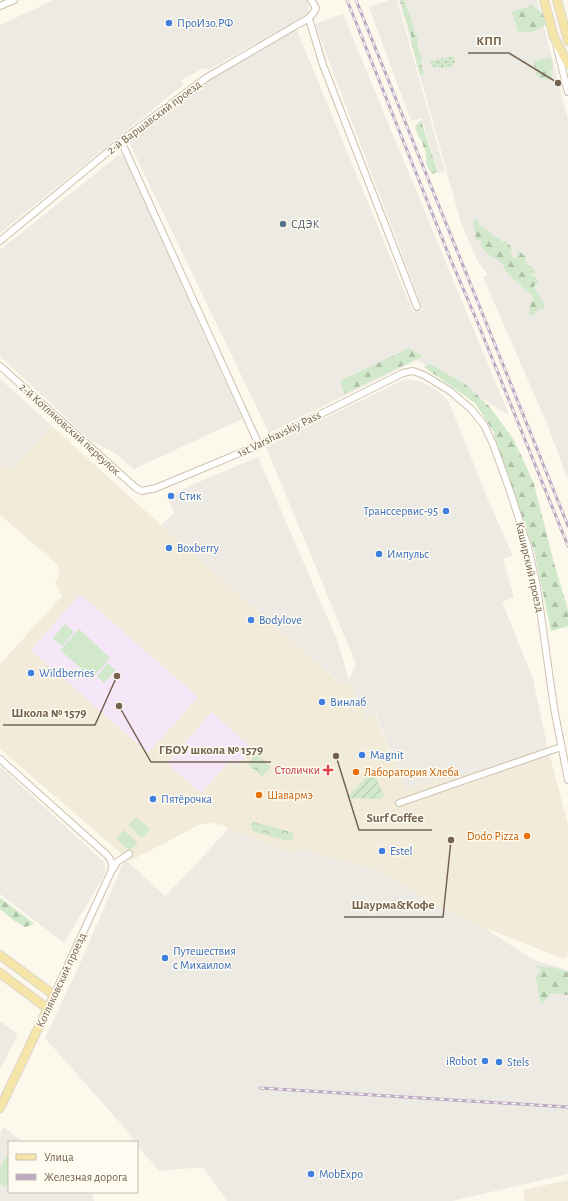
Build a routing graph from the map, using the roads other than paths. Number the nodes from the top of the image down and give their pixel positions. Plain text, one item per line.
1 (14, 0) edge
2 (312, 0) edge
3 (544, 0) edge
4 (557, 0) edge
5 (0, 6) edge
6 (309, 19) junction
7 (554, 37) junction
8 (568, 42) edge
9 (568, 64) edge
10 (568, 92) edge
11 (121, 141) junction
12 (0, 240) edge
13 (417, 307) dead end
14 (0, 366) edge
15 (413, 371) joint
16 (259, 445) junction
17 (142, 491) joint
18 (561, 747) junction
19 (0, 759) edge
20 (568, 780) edge
21 (398, 803) dead end
22 (129, 854) dead end
23 (110, 858) junction
24 (121, 859) junction
25 (111, 872) junction
26 (0, 955) edge
27 (0, 974) edge
28 (54, 995) junction
29 (48, 1009) junction
30 (0, 1108) edge

1 - 5 street
2 - 6 street
3 - 7 main road
4 - 8 main road
6 - 11 street, 2-й Варшавский проезд
6 - 13 street
7 - 9 main road
7 - 10 street
11 - 12 street, 2-й Варшавский проезд
11 - 16 street
14 - 17 street, 2-й Котляковский переулок
15 - 16 street, 1st Varshavskiy Pass
15 - 18 street, Каширский проезд
16 - 17 street, 1st Varshavskiy Pass
18 - 20 street, Каширский проезд
18 - 21 street
19 - 23 street
22 - 24 street
23 - 24 street
23 - 25 street, Котляковский проезд
24 - 25 street
25 - 28 street, Котляковский проезд
26 - 28 main road
27 - 29 main road
28 - 29 main road, Котляковский проезд
29 - 30 main road, Котляковский проезд

